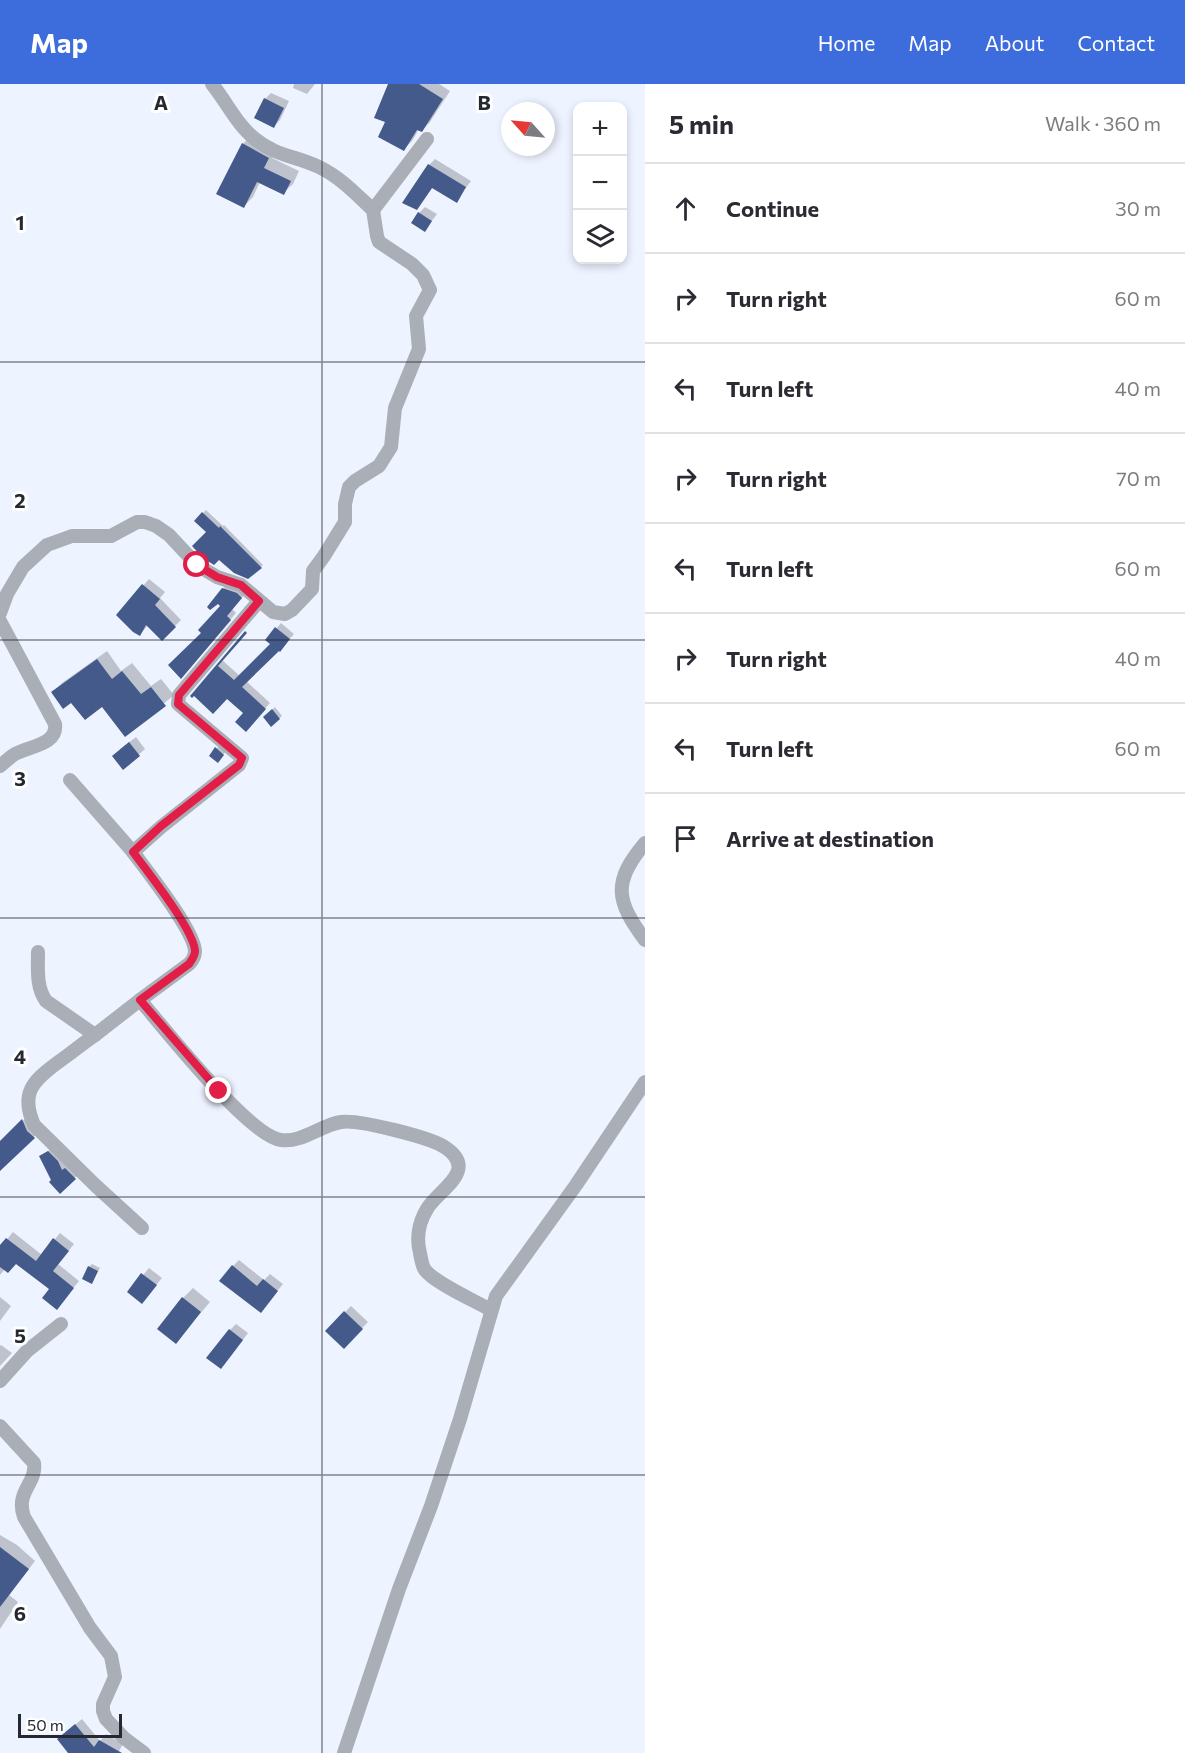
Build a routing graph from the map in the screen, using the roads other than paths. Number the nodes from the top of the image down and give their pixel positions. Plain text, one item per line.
1 (212, 84) edge
2 (427, 139) dead end
3 (373, 210) junction
4 (259, 601) junction
5 (0, 613) edge
6 (0, 621) edge
7 (0, 766) edge
8 (70, 780) dead end
9 (645, 843) edge
10 (133, 852) junction
11 (645, 940) edge
12 (38, 952) dead end
13 (140, 1000) junction
14 (95, 1035) junction
15 (645, 1082) edge
16 (142, 1228) dead end
17 (491, 1310) junction
18 (61, 1324) dead end
19 (0, 1381) edge
20 (0, 1426) edge
21 (144, 1753) edge
22 (344, 1753) edge

1 - 3 street
2 - 3 street
3 - 4 street
4 - 5 street
4 - 10 street
6 - 7 street
8 - 10 street
9 - 11 street
10 - 13 street
12 - 14 street
13 - 14 street
13 - 17 street
14 - 16 street
15 - 17 street
17 - 22 street
18 - 19 street
20 - 21 street

